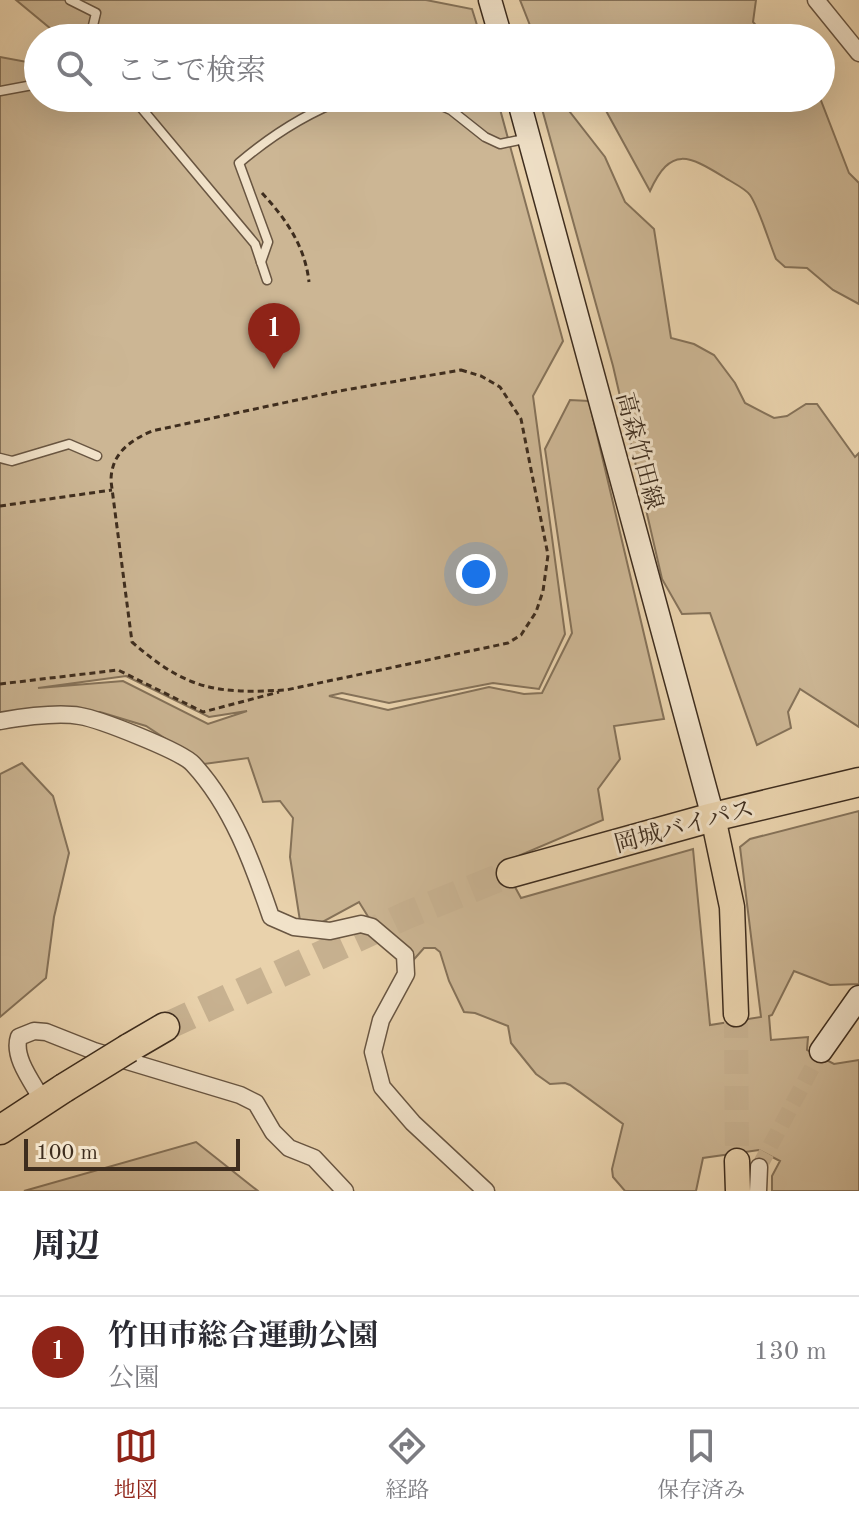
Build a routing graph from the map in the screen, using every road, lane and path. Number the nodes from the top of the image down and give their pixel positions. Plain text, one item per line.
1 (70, 0) edge
2 (490, 0) edge
3 (816, 0) edge
4 (93, 24) edge
5 (497, 24) edge
6 (859, 53) edge
7 (24, 87) edge
8 (0, 91) edge
9 (145, 112) edge
10 (311, 112) edge
11 (454, 112) edge
12 (522, 112) edge
13 (530, 138) junction
14 (260, 190) dead end
15 (261, 262) junction
16 (267, 280) dead end
17 (309, 282) dead end
18 (97, 456) dead end
19 (0, 458) edge
20 (112, 490) junction
21 (0, 506) edge
22 (0, 684) edge
23 (286, 690) junction
24 (0, 721) edge
25 (859, 782) edge
26 (713, 817) junction
27 (511, 873) tunnel mouth
28 (859, 997) edge
29 (736, 1014) tunnel mouth
30 (165, 1027) tunnel mouth
31 (821, 1051) tunnel mouth
32 (54, 1094) junction
33 (0, 1130) edge
34 (748, 1164) joint
35 (345, 1191) edge
36 (486, 1191) edge
37 (738, 1191) edge
38 (758, 1191) edge

1 - 4 lane
2 - 5 main road
3 - 6 street
7 - 8 lane
9 - 15 lane
10 - 15 lane
11 - 13 lane
12 - 13 main road, 高森竹田線
13 - 26 main road, 高森竹田線
14 - 17 path
15 - 16 lane
18 - 19 lane
20 - 21 path
20 - 23 path
20 - 23 path
22 - 23 path
24 - 36 street
25 - 26 highway, 岡城バイパス
26 - 27 highway, 岡城バイパス
26 - 29 main road
28 - 31 main road
30 - 32 highway, bridge
32 - 33 highway
32 - 35 street
34 - 37 main road
34 - 38 street

